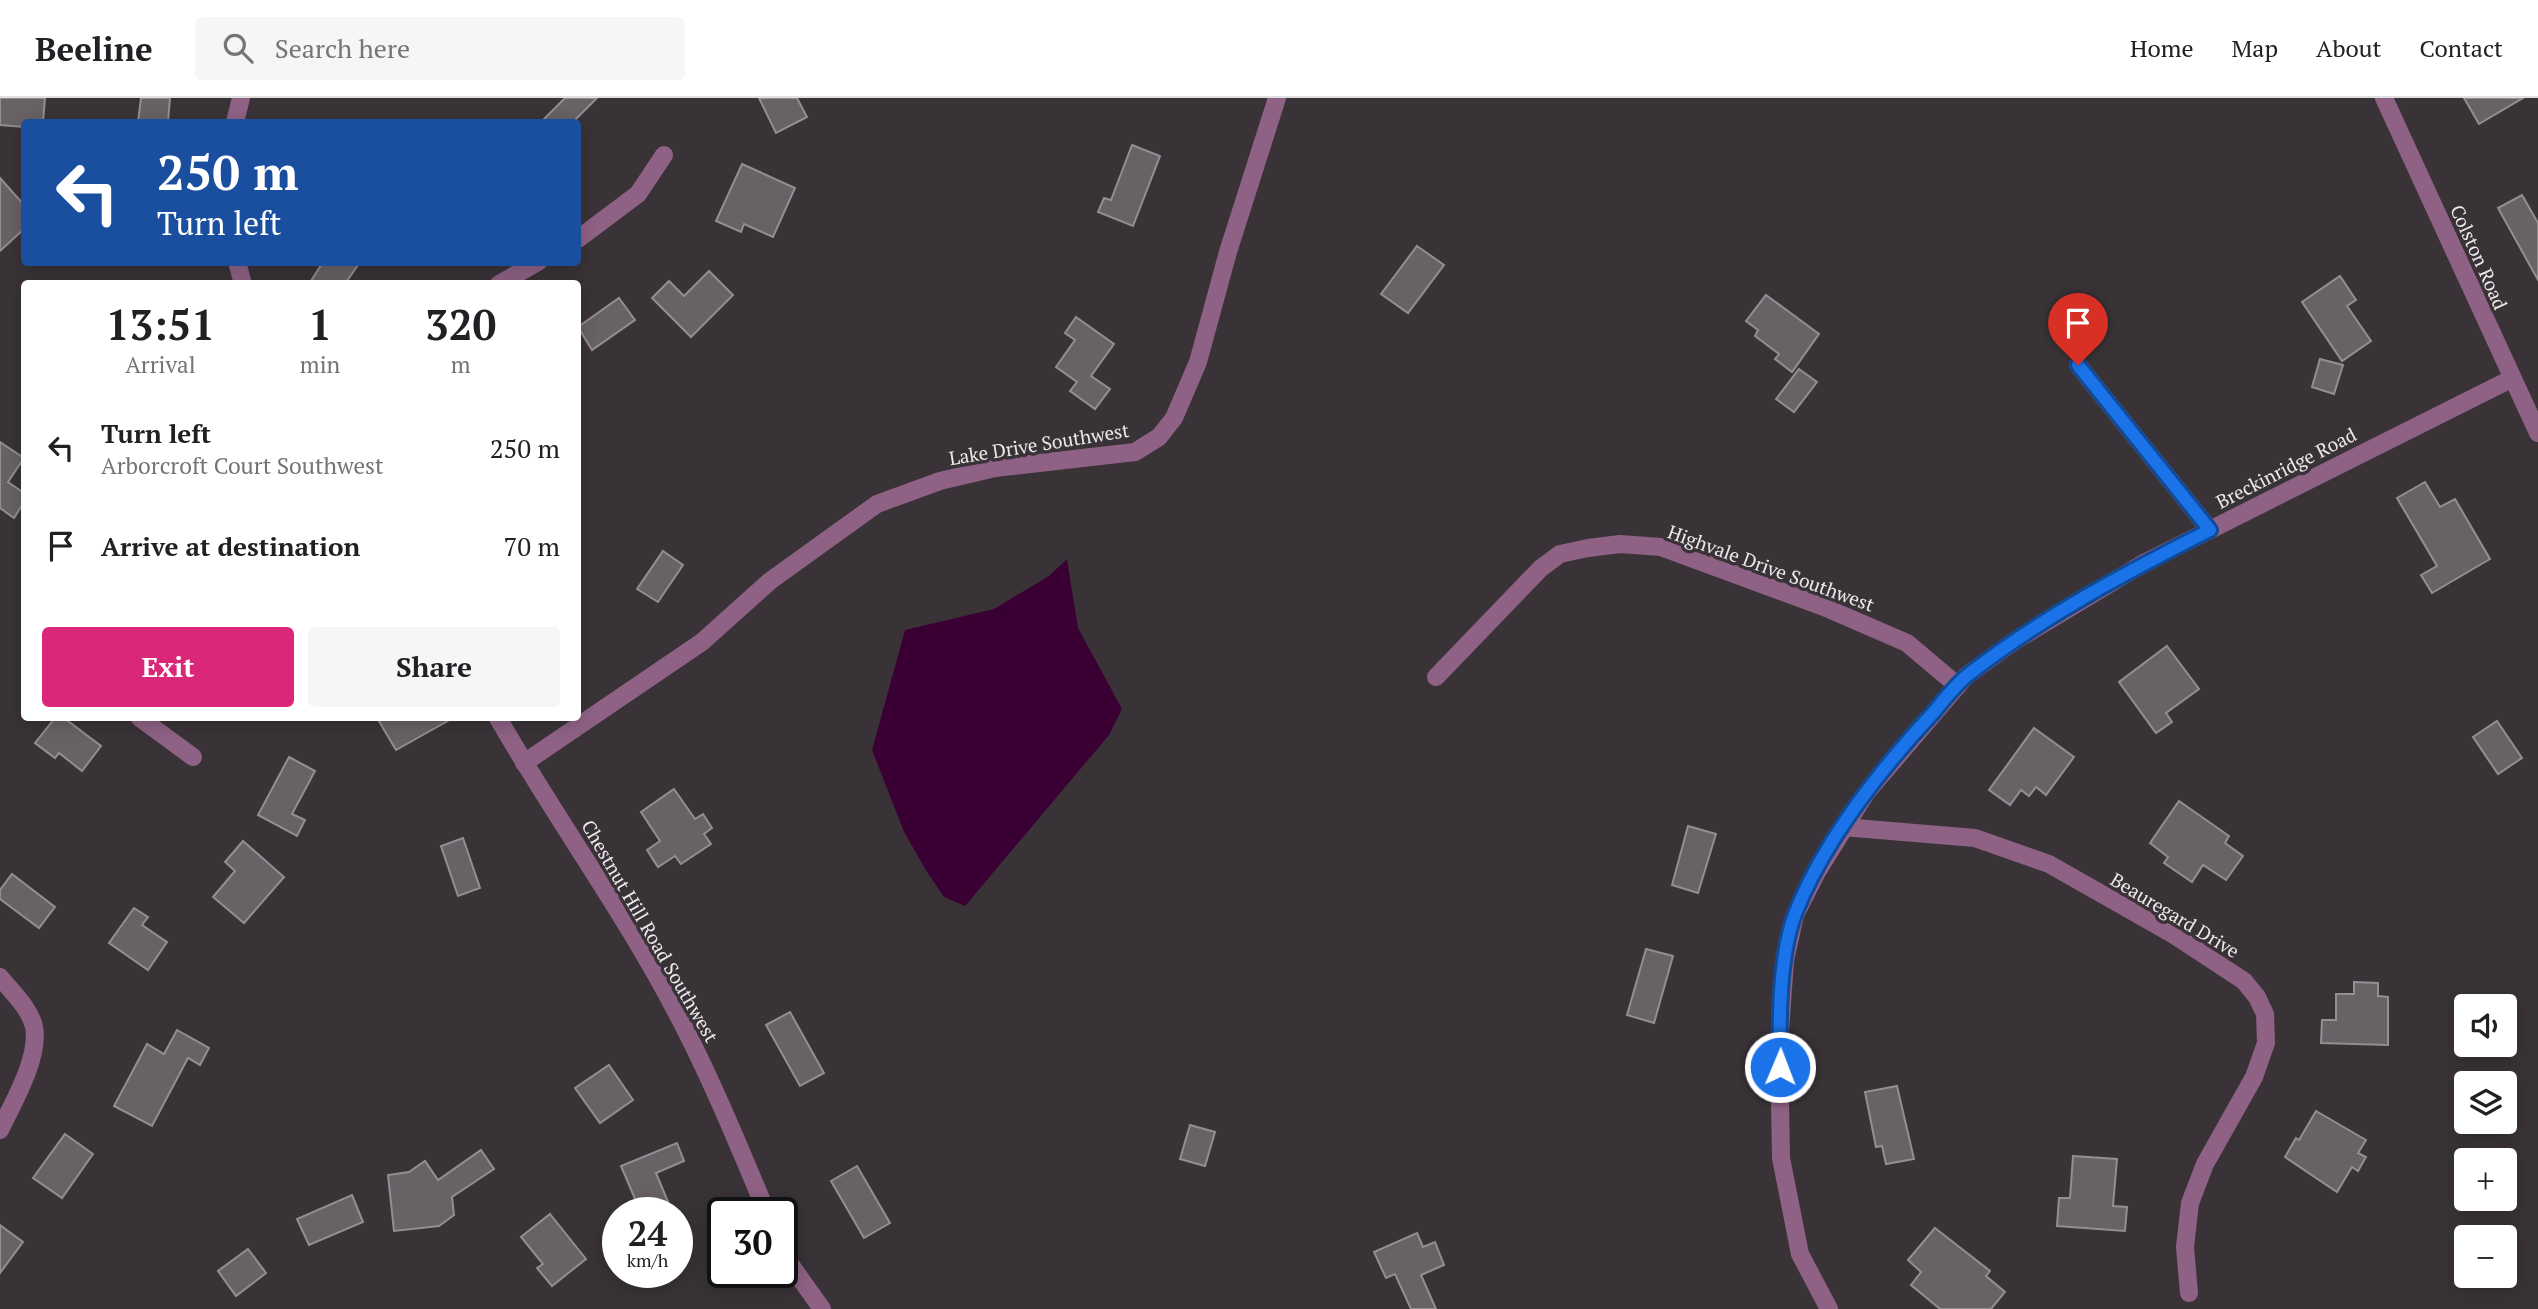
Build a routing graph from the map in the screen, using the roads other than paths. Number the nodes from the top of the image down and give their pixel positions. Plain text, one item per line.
1 (242, 98) edge
2 (1277, 98) edge
3 (2384, 98) edge
4 (235, 119) edge
5 (664, 155) dead end
6 (581, 237) edge
7 (531, 266) edge
8 (506, 280) edge
9 (2078, 365) dead end
10 (2511, 379) junction
11 (2538, 433) edge
12 (2210, 530) junction
13 (1436, 677) dead end
14 (1958, 686) junction
15 (144, 721) edge
16 (500, 721) edge
17 (193, 757) dead end
18 (524, 763) junction
19 (1843, 827) junction
20 (0, 977) edge
21 (0, 1130) edge
22 (760, 1197) edge
23 (798, 1275) edge
24 (2189, 1293) dead end
25 (822, 1309) edge
26 (1829, 1309) edge

1 - 4 street
2 - 18 street, Lake Drive Southwest
3 - 10 street, Colston Road
5 - 6 street
7 - 8 street
9 - 12 street
10 - 11 street, Colston Road
10 - 12 street, Breckinridge Road
12 - 14 street, Breckinridge Road
13 - 14 street, Highvale Drive Southwest
14 - 19 street, Breckinridge Road
15 - 17 street
16 - 18 street, Chestnut Hill Road Southwest
18 - 22 street, Chestnut Hill Road Southwest
19 - 24 street, Beauregard Drive
19 - 26 street, Breckinridge Road
20 - 21 street
23 - 25 street

